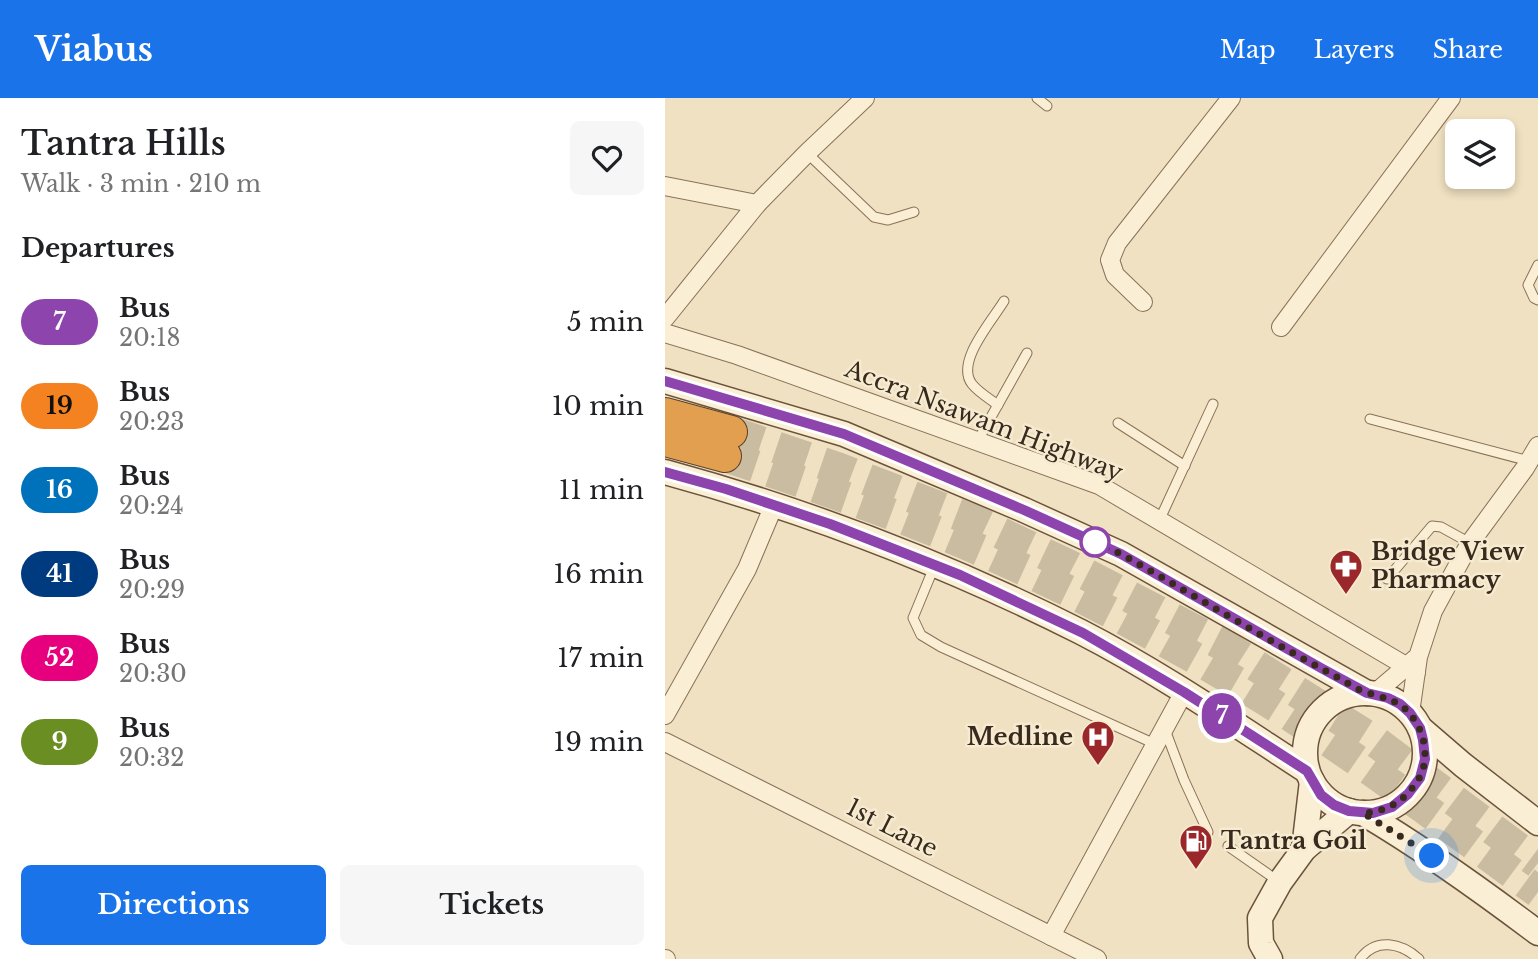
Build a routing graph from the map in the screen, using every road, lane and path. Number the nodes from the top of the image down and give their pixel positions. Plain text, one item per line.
1 (866, 98) edge
2 (1037, 98) edge
3 (1231, 98) edge
4 (1451, 98) edge
5 (1047, 106) dead end
6 (807, 153) junction
7 (665, 186) edge
8 (757, 204) junction
9 (914, 212) dead end
10 (1538, 265) edge
11 (1538, 300) edge
12 (1004, 301) dead end
13 (1143, 302) dead end
14 (665, 318) edge
15 (1281, 327) dead end
16 (665, 333) edge
17 (1027, 353) dead end
18 (665, 381) edge
19 (1213, 404) dead end
20 (998, 405) junction
21 (665, 414) edge
22 (1370, 419) dead end
23 (1118, 423) dead end
24 (665, 440) edge
25 (977, 442) junction
26 (1534, 454) edge
27 (1185, 466) junction
28 (665, 472) edge
29 (774, 505) junction
30 (1159, 521) junction
31 (1470, 543) junction
32 (935, 565) junction
33 (1387, 579) dead end
34 (1413, 665) junction
35 (1184, 692) junction
36 (1371, 694) junction
37 (665, 715) edge
38 (1415, 720) junction
39 (1164, 727) junction
40 (665, 742) edge
41 (1155, 744) junction
42 (1310, 776) junction
43 (1356, 812) junction
44 (1538, 823) edge
45 (1208, 832) dead end
46 (1228, 846) dead end
47 (1304, 849) junction
48 (1280, 882) junction
49 (1538, 933) edge
50 (1051, 936) junction
51 (1097, 959) edge
52 (1270, 959) edge
53 (1360, 959) edge
54 (1419, 959) edge

1 - 6 street
2 - 5 lane
3 - 13 street
4 - 15 street
6 - 8 street
6 - 9 lane
7 - 8 street
8 - 14 street
10 - 11 lane
12 - 20 lane
16 - 25 street, Accra Nsawam Highway
17 - 20 lane
18 - 36 main road
19 - 27 lane
20 - 25 lane
21 - 24 highway
22 - 26 lane
23 - 27 lane
25 - 30 street, Accra Nsawam Highway
26 - 31 street
27 - 30 lane
28 - 29 main road
29 - 32 main road
29 - 37 street
30 - 34 street, Accra Nsawam Highway
31 - 33 lane
31 - 34 street
32 - 35 main road
32 - 41 lane
34 - 36 street
34 - 38 street
35 - 39 street
35 - 42 main road
36 - 38 main road
36 - 42 main road
38 - 43 main road
38 - 44 main road
39 - 41 street
39 - 45 lane
40 - 50 street, 1st Lane
41 - 50 street
42 - 43 main road
42 - 47 main road
43 - 47 main road
43 - 49 main road
46 - 48 lane
47 - 48 main road
48 - 52 main road
50 - 51 street, 1st Lane
53 - 54 lane

